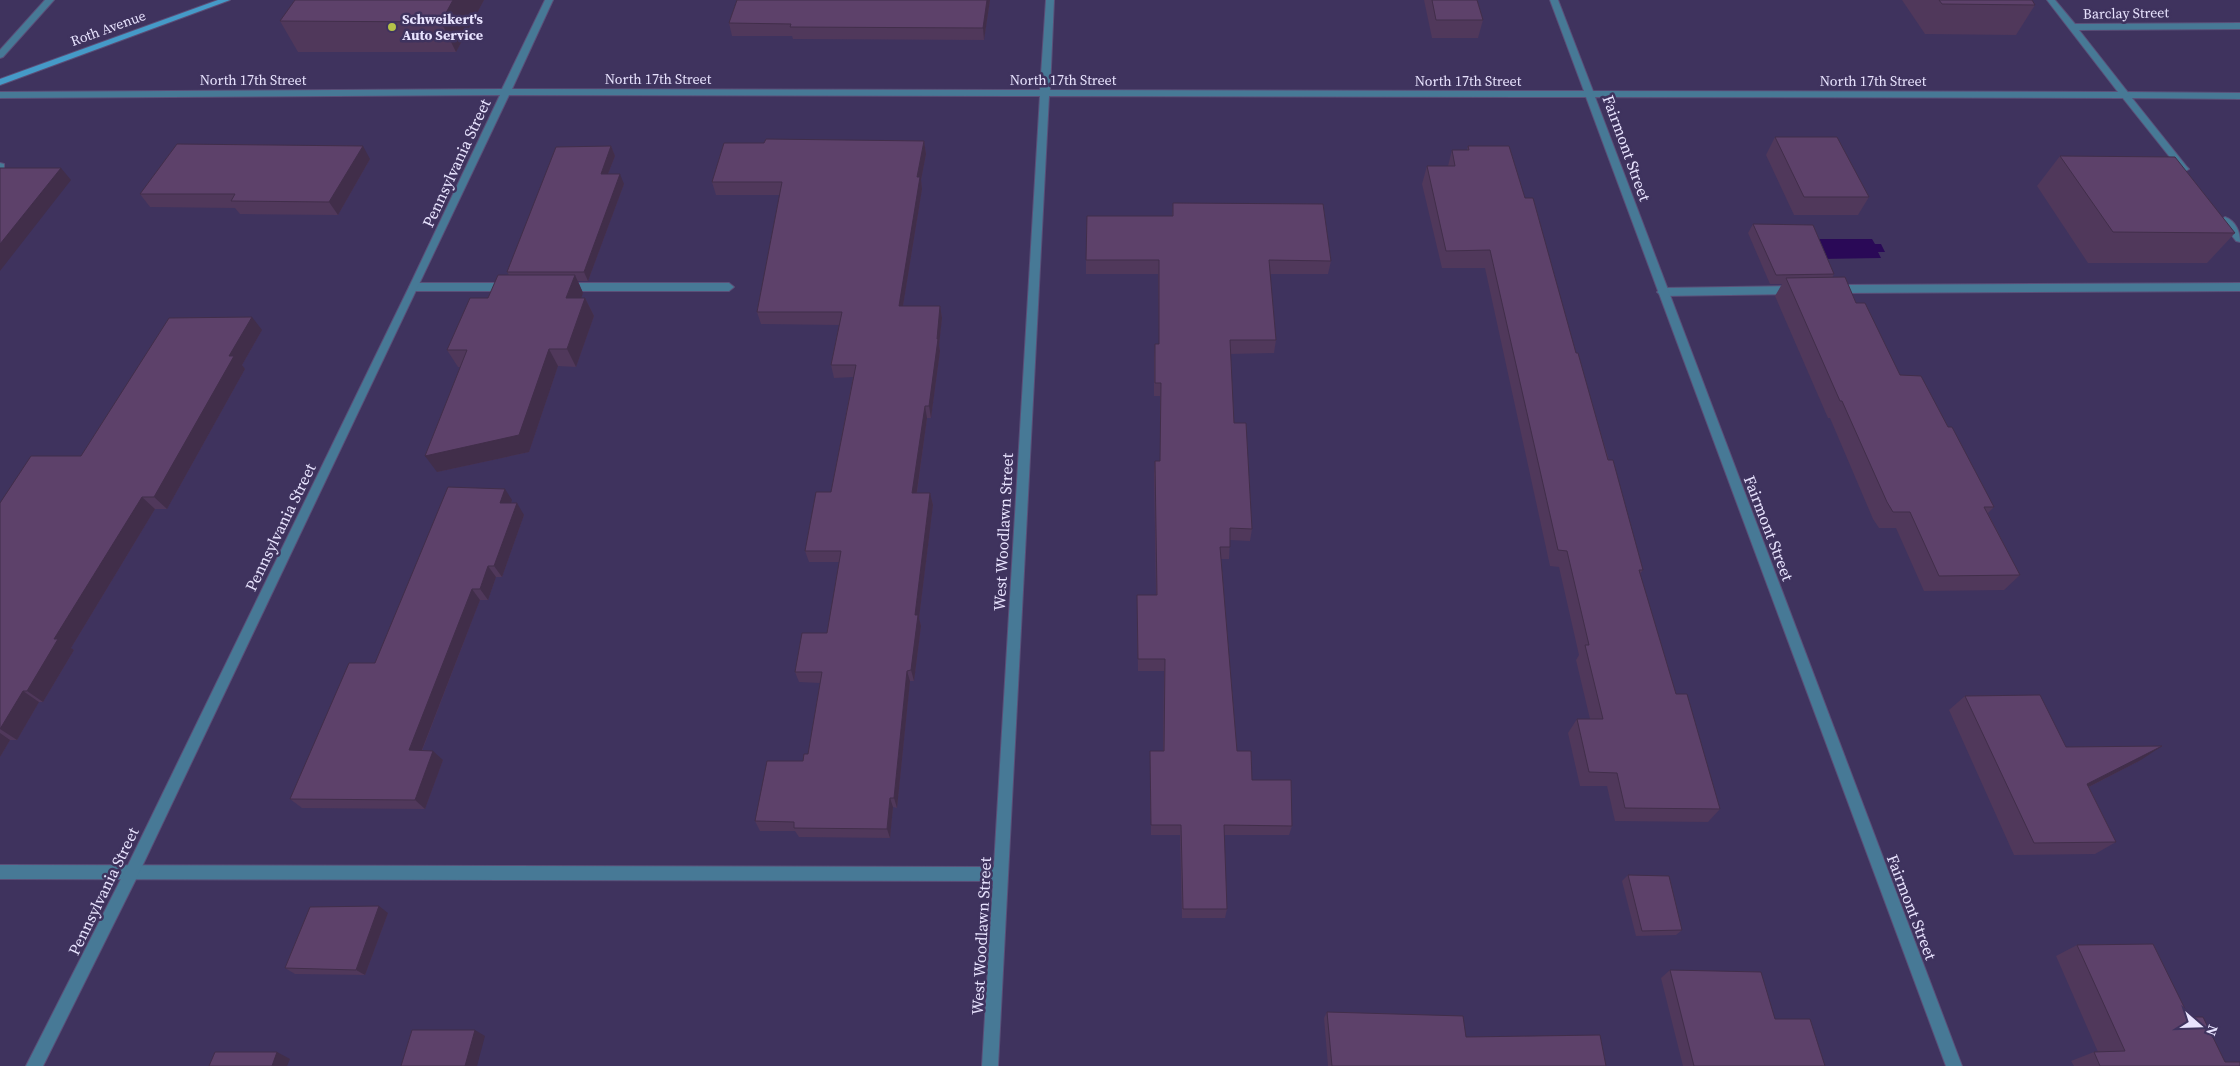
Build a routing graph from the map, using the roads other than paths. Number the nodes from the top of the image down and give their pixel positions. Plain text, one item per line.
1 (50, 0) edge
2 (226, 0) edge
3 (549, 0) edge
4 (1050, 0) edge
5 (1554, 0) edge
6 (2051, 0) edge
7 (2240, 26) edge
8 (2072, 27) junction
9 (0, 55) edge
10 (0, 82) edge
11 (507, 92) junction
12 (1044, 94) junction
13 (0, 95) edge
14 (1590, 95) junction
15 (2125, 95) junction
16 (2240, 96) edge
17 (2192, 178) edge
18 (2216, 209) edge
19 (2240, 240) edge
20 (414, 287) junction
21 (522, 287) edge
22 (552, 287) edge
23 (729, 287) dead end
24 (2240, 287) edge
25 (1808, 290) edge
26 (1828, 290) edge
27 (1662, 292) junction
28 (0, 872) edge
29 (132, 872) junction
30 (1001, 874) junction
31 (34, 1066) edge
32 (990, 1066) edge
33 (1954, 1066) edge

1 - 9 street
2 - 10 main road, Roth Avenue
3 - 11 street, Pennsylvania Street
4 - 12 street, West Woodlawn Street
5 - 14 street, Fairmont Street
6 - 8 street
7 - 8 street, Barclay Street
8 - 15 street
11 - 12 street, North 17th Street
11 - 13 street, North 17th Street
11 - 20 street, Pennsylvania Street
12 - 14 street, North 17th Street
12 - 30 street, West Woodlawn Street
14 - 15 street, North 17th Street
14 - 27 street, Fairmont Street
15 - 16 street, North 17th Street
15 - 17 street
18 - 19 street
20 - 21 street
20 - 29 street, Pennsylvania Street
22 - 23 street
24 - 26 street
25 - 27 street
27 - 33 street, Fairmont Street
28 - 29 street
29 - 30 street
29 - 31 street, Pennsylvania Street
30 - 32 street, West Woodlawn Street

